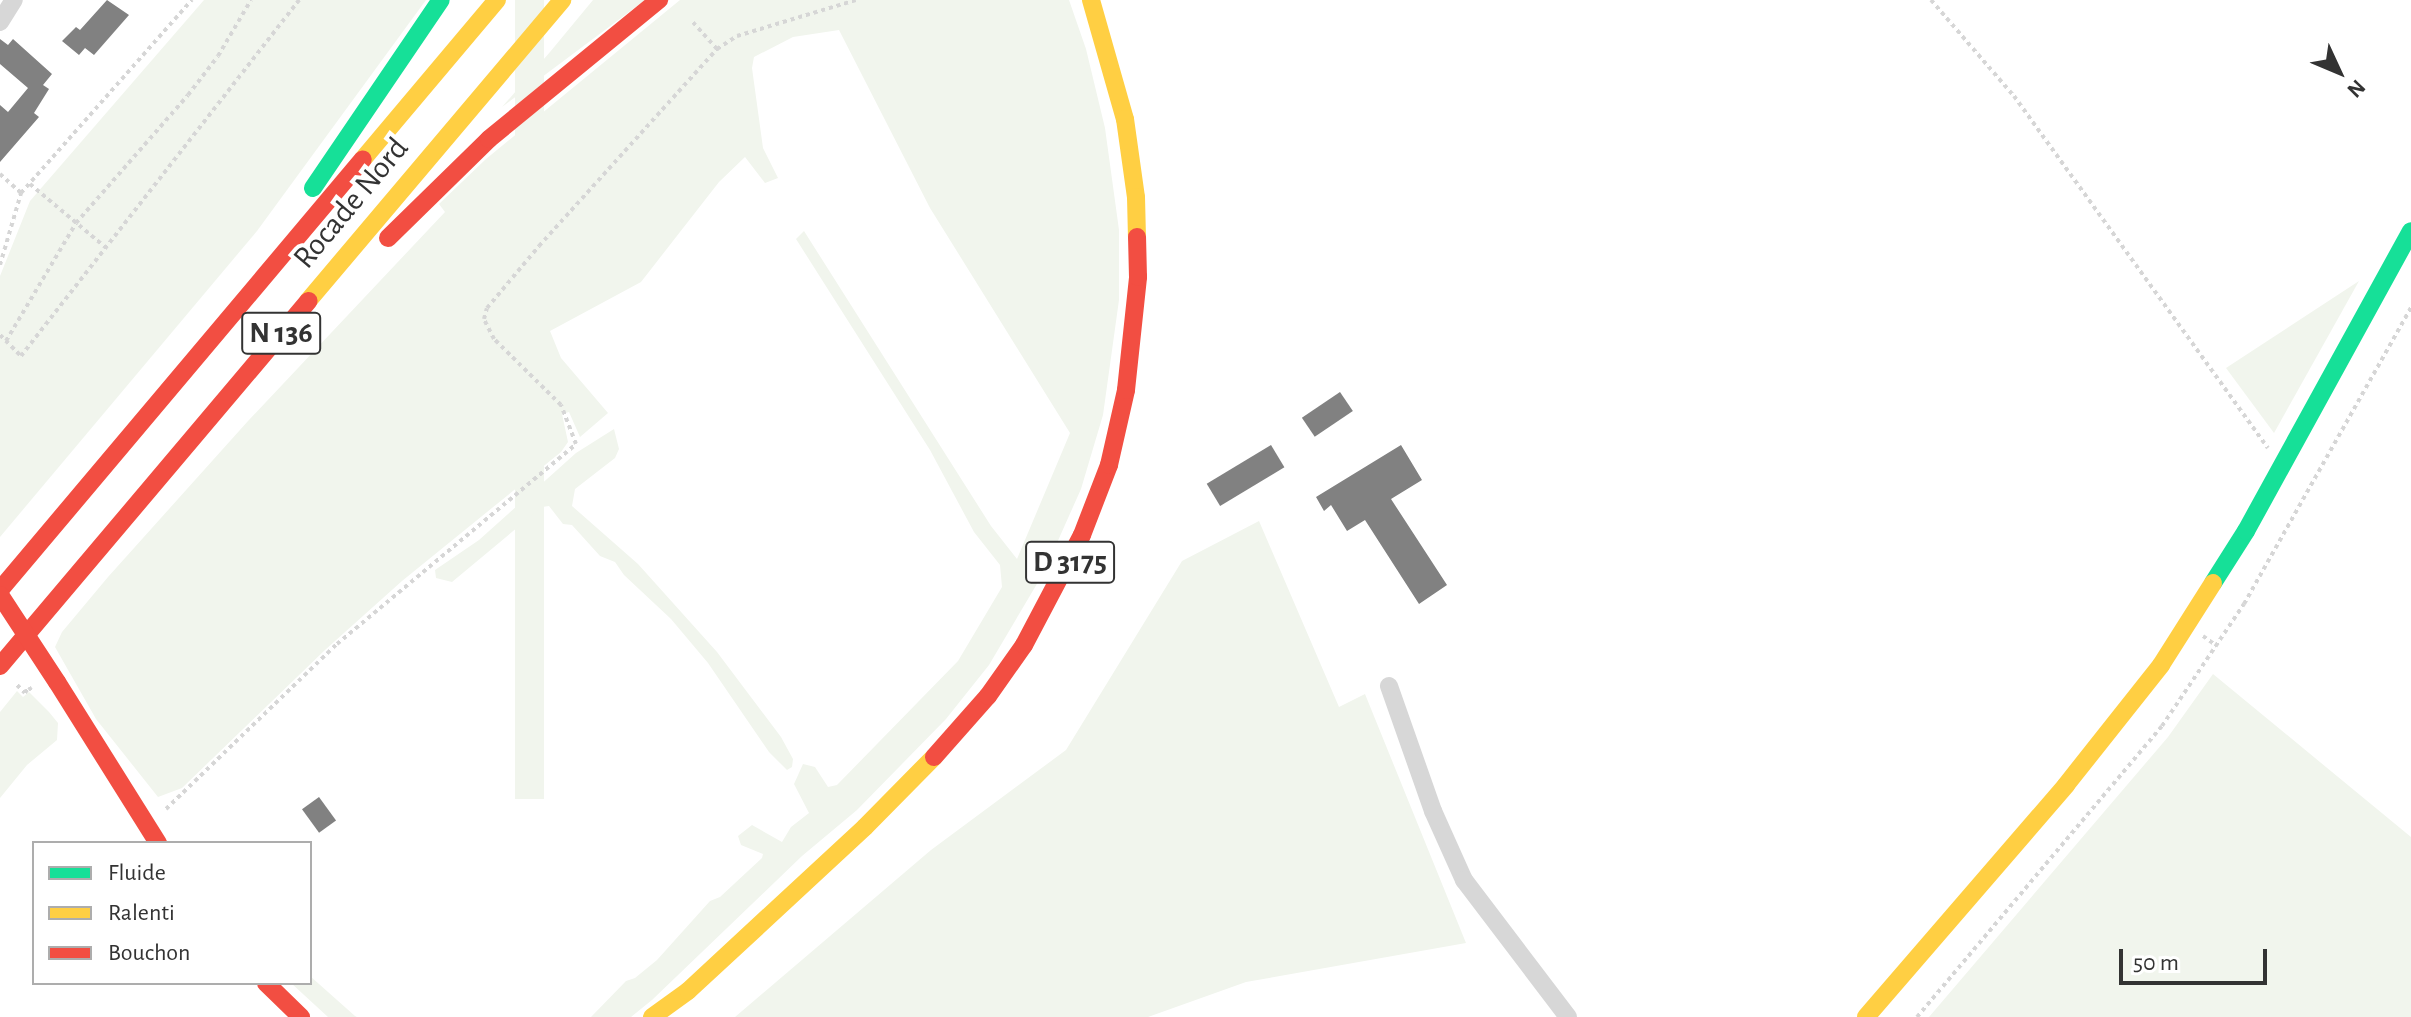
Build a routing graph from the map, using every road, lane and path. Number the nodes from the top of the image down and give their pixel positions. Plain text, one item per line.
1 (14, 0) edge
2 (192, 0) edge
3 (251, 0) edge
4 (299, 0) edge
5 (441, 0) edge
6 (497, 0) edge
7 (562, 0) edge
8 (659, 0) edge
9 (856, 0) edge
10 (1091, 0) edge
11 (1931, 0) edge
12 (691, 20) dead end
13 (0, 22) edge
14 (717, 49) junction
15 (0, 174) edge
16 (30, 184) junction
17 (21, 193) junction
18 (76, 223) junction
19 (2411, 231) edge
20 (105, 247) junction
21 (0, 265) edge
22 (0, 335) edge
23 (5, 342) junction
24 (2284, 464) junction
25 (76, 576) junction
26 (0, 591) edge
27 (0, 666) edge
28 (1389, 686) dead end
29 (18, 687) dead end
30 (31, 689) dead end
31 (153, 835) edge
32 (268, 985) edge
33 (688, 991) junction
34 (301, 1017) edge
35 (652, 1017) edge
36 (665, 1017) edge
37 (1568, 1017) edge
38 (1866, 1017) edge

1 - 13 street
2 - 16 path
3 - 18 path
4 - 20 path
5 - 26 main road
6 - 26 main road, Rocade Nord / N 136
7 - 25 main road, Rocade Nord / N 136
8 - 25 main road
9 - 14 path
10 - 33 main road, D 3175
11 - 24 path
12 - 14 path
14 - 31 path
15 - 17 path
16 - 17 path
16 - 18 path
17 - 21 path
18 - 20 path
18 - 23 path
19 - 24 main road
20 - 23 path
22 - 23 path
24 - 38 main road
25 - 27 main road, Rocade Nord / N 136
26 - 31 main road, bridge
28 - 37 street
29 - 30 path
32 - 34 main road
33 - 35 main road, D 3175
33 - 36 main road, D 3175

